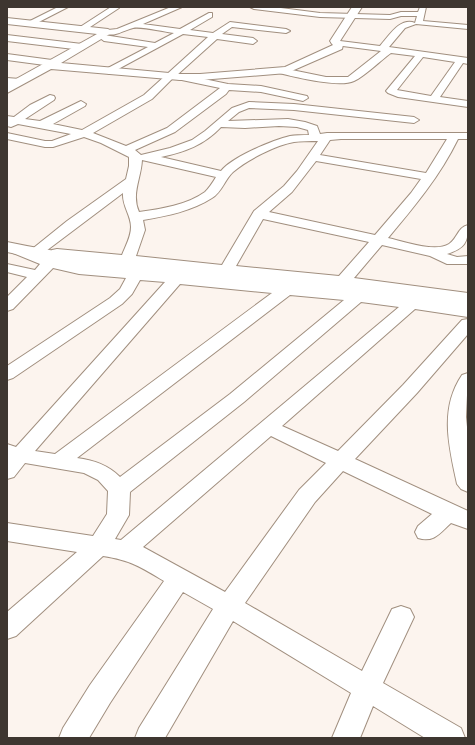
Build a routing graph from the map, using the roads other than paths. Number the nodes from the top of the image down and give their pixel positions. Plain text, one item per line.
1 (64, 7) edge
2 (178, 7) edge
3 (254, 7) edge
4 (116, 8) edge
5 (292, 12) junction
6 (354, 12) edge
7 (424, 12) edge
8 (209, 15) dead end
9 (7, 21) edge
10 (30, 23) junction
11 (412, 24) dead end
12 (133, 25) junction
13 (468, 27) edge
14 (263, 28) junction
15 (81, 29) junction
16 (286, 31) dead end
17 (108, 32) junction
18 (179, 32) junction
19 (215, 36) junction
20 (99, 37) junction
21 (7, 38) edge
22 (253, 41) dead end
23 (335, 42) junction
24 (157, 46) junction
25 (202, 46) junction
26 (82, 47) junction
27 (217, 48) dead end
28 (386, 49) junction
29 (421, 54) junction
30 (7, 57) edge
31 (26, 60) junction
32 (465, 61) edge
33 (51, 64) junction
34 (13, 67) dead end
35 (282, 71) junction
36 (109, 72) junction
37 (168, 76) junction
38 (180, 77) junction
39 (7, 81) edge
40 (20, 82) junction
41 (226, 87) junction
42 (7, 89) edge
43 (50, 98) dead end
44 (431, 99) junction
45 (81, 104) dead end
46 (468, 104) edge
47 (421, 106) dead end
48 (406, 109) dead end
49 (468, 111) edge
50 (414, 120) junction
51 (10, 122) edge
52 (220, 124) junction
53 (42, 125) junction
54 (85, 133) junction
55 (7, 136) edge
56 (321, 136) junction
57 (405, 136) junction
58 (468, 136) edge
59 (454, 137) junction
60 (135, 154) junction
61 (313, 157) junction
62 (224, 176) junction
63 (429, 177) junction
64 (130, 182) junction
65 (259, 214) junction
66 (135, 217) junction
67 (468, 229) edge
68 (379, 240) junction
69 (11, 248) edge
70 (38, 251) junction
71 (435, 253) junction
72 (468, 260) edge
73 (50, 263) junction
74 (7, 268) edge
75 (132, 268) junction
76 (227, 269) junction
77 (38, 275) junction
78 (176, 279) junction
79 (343, 281) junction
80 (286, 290) junction
81 (357, 297) junction
82 (468, 298) edge
83 (412, 304) junction
84 (468, 304) edge
85 (7, 306) edge
86 (468, 312) edge
87 (468, 324) edge
88 (7, 374) edge
89 (468, 379) edge
90 (268, 427) junction
91 (14, 453) edge
92 (59, 461) junction
93 (339, 461) junction
94 (7, 472) edge
95 (468, 484) edge
96 (119, 489) junction
97 (458, 516) edge
98 (7, 532) edge
99 (426, 532) dead end
100 (99, 546) junction
101 (125, 550) junction
102 (179, 578) junction
103 (229, 606) junction
104 (401, 617) dead end
105 (11, 620) edge
106 (367, 688) junction
107 (73, 738) edge
108 (149, 738) edge
109 (346, 738) edge
110 (451, 738) edge

1 - 10 street
2 - 12 street
3 - 5 street
4 - 15 street
5 - 6 street
5 - 14 street
6 - 7 street
6 - 23 street
7 - 13 street
8 - 18 street
9 - 10 street
10 - 15 street
11 - 28 street
12 - 17 street
12 - 18 street
14 - 16 street
14 - 19 street
15 - 17 street
17 - 20 street
18 - 19 street
18 - 24 street
19 - 22 street
19 - 25 street
20 - 24 street
20 - 26 street
21 - 26 street
23 - 28 street
23 - 35 street
24 - 36 street
25 - 27 street
25 - 37 street
26 - 33 street
28 - 29 street
28 - 35 street
29 - 32 street
29 - 44 street
30 - 31 street
31 - 33 street
31 - 34 street
32 - 44 street
33 - 36 street
33 - 40 street
35 - 38 street
36 - 37 street
37 - 38 street
37 - 54 street
38 - 41 street
39 - 40 street
40 - 42 street
41 - 48 street
41 - 60 street
43 - 51 street
44 - 46 street
44 - 47 street
45 - 53 street
49 - 50 street
50 - 52 street
50 - 57 street
51 - 53 street
52 - 56 street
52 - 60 street
53 - 54 street
54 - 55 street
54 - 60 street
56 - 57 street
56 - 61 street
56 - 62 street
57 - 59 street
58 - 59 street
59 - 63 street
60 - 62 street
60 - 64 street
61 - 63 street
61 - 65 street
62 - 66 street
63 - 68 street
64 - 66 street
64 - 70 street
65 - 68 street
65 - 76 street
66 - 75 street
67 - 71 street
68 - 71 street
68 - 79 street
69 - 70 street
69 - 73 street
69 - 75 street
70 - 75 street
71 - 72 street
73 - 75 street
73 - 77 street
74 - 77 street
75 - 76 street
75 - 78 street
75 - 84 street
75 - 88 street
76 - 79 street
77 - 85 street
78 - 80 street
78 - 91 street
79 - 82 street
80 - 81 street
80 - 92 street
81 - 83 street
81 - 96 street
83 - 86 street
83 - 90 street
87 - 93 street
89 - 95 street
90 - 93 street
90 - 101 street
91 - 92 street
91 - 94 street
92 - 96 street
93 - 97 street
93 - 103 street
96 - 100 street
97 - 99 street
98 - 100 street
100 - 101 street
100 - 105 street
101 - 102 street
102 - 103 street
102 - 107 street
103 - 106 street
103 - 108 street
104 - 106 street
106 - 109 street
106 - 110 street

